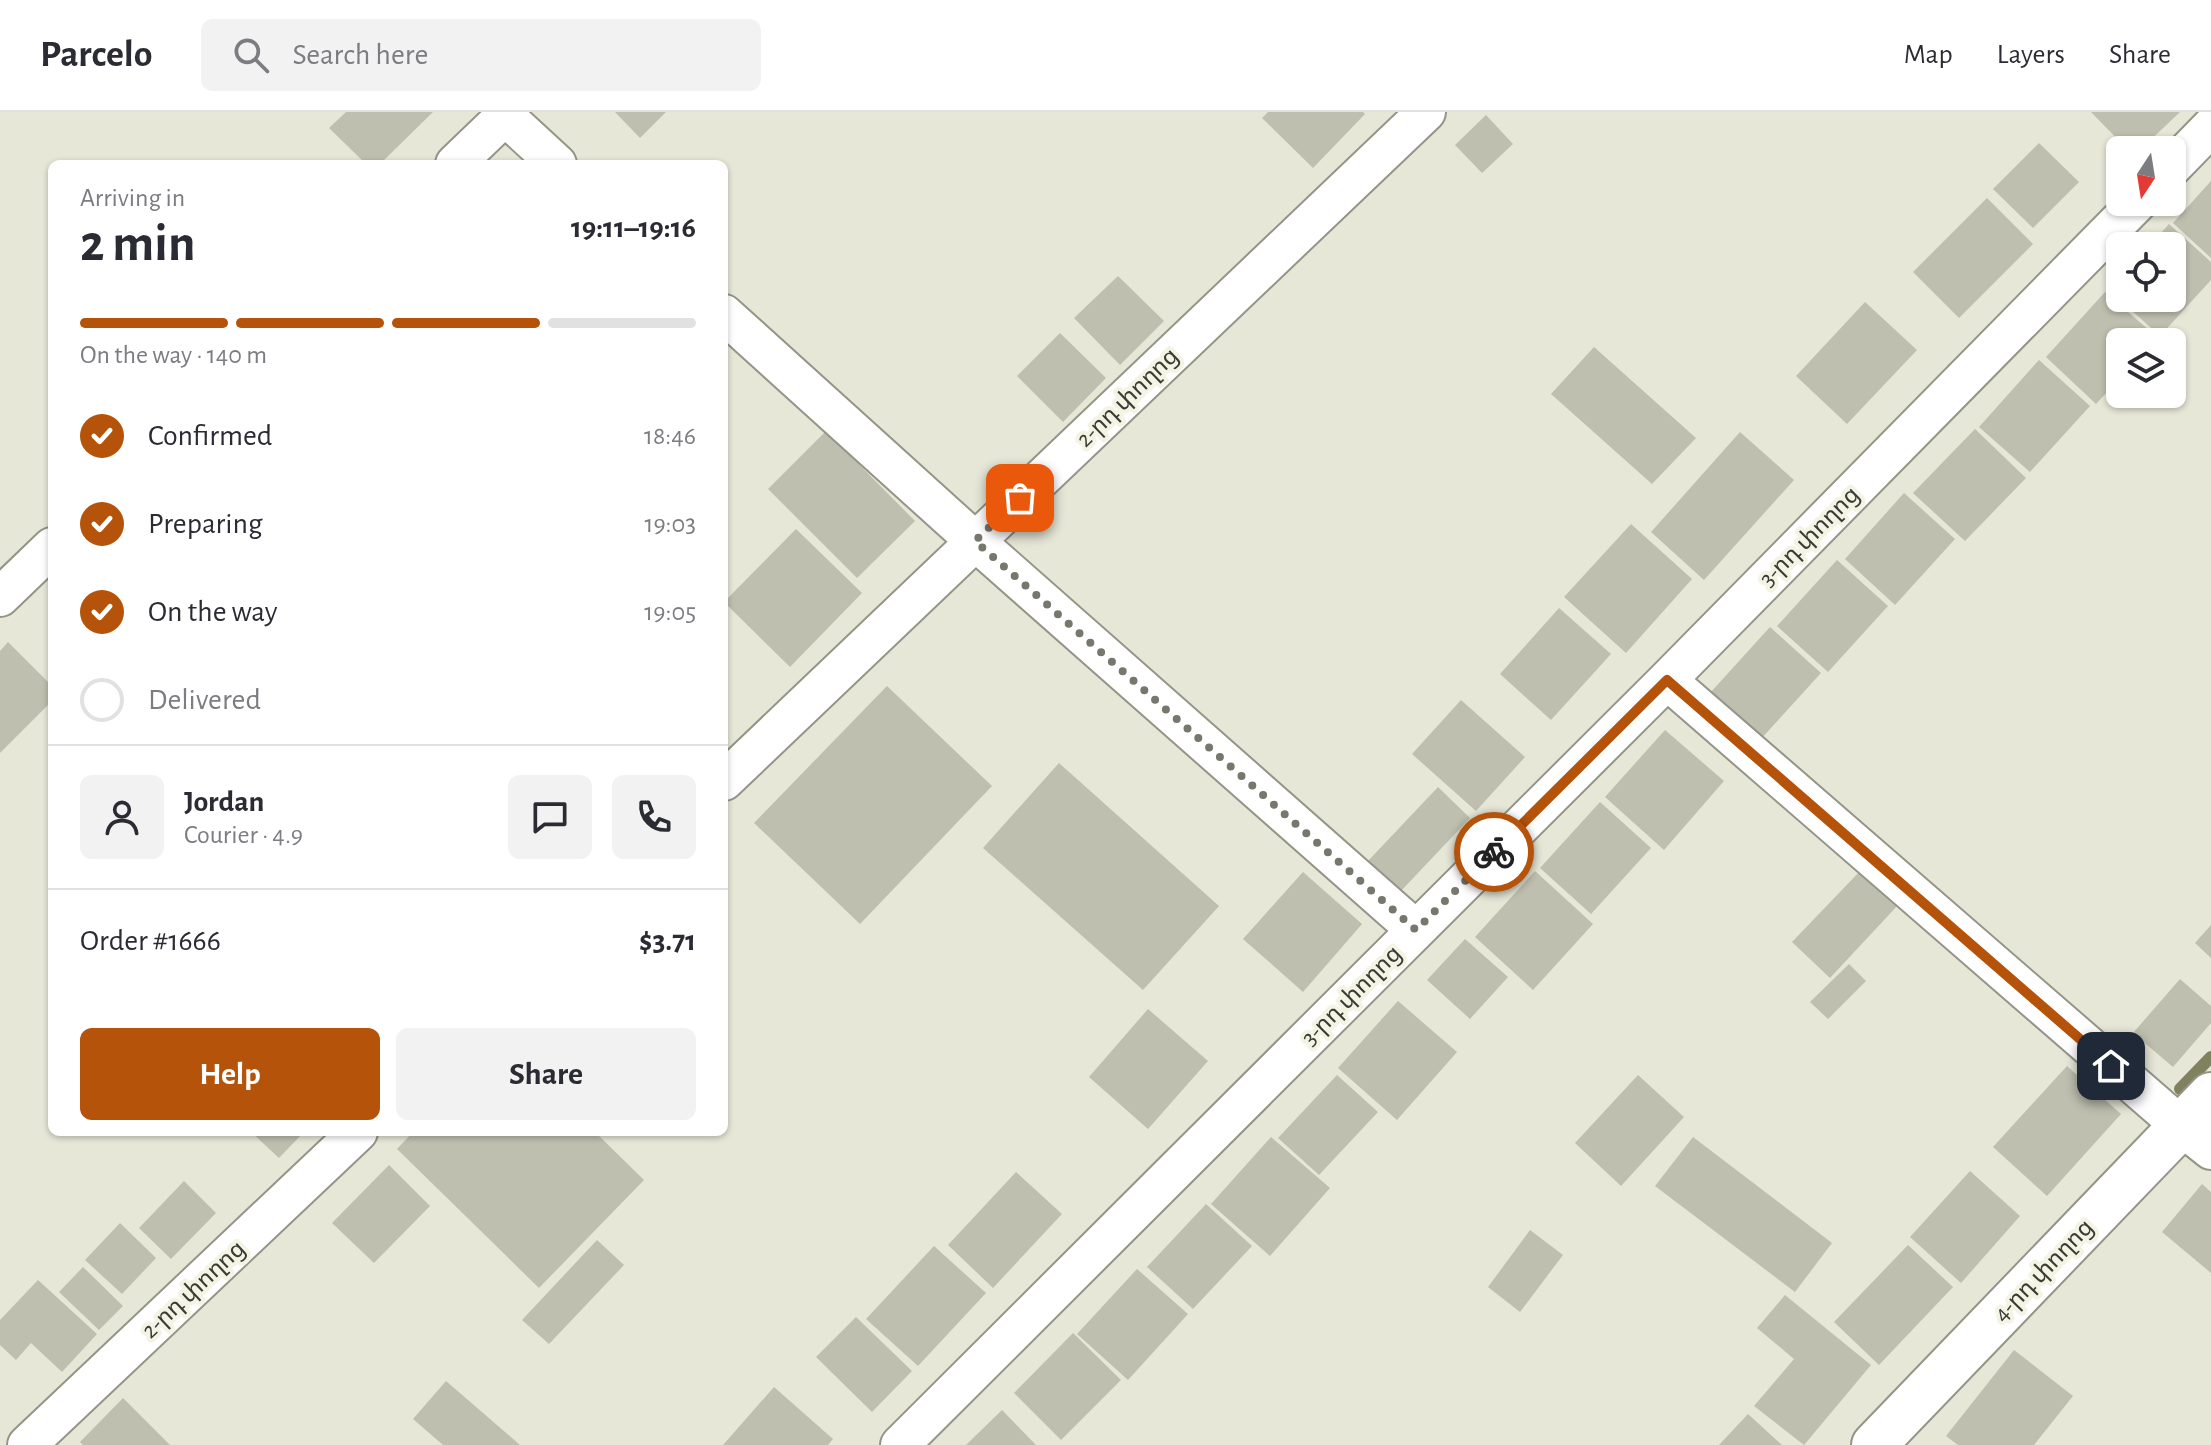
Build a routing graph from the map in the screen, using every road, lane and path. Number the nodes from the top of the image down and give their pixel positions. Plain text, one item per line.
1 (1426, 112) edge
2 (507, 114) edge
3 (2211, 127) edge
4 (2186, 153) edge
5 (459, 160) edge
6 (553, 160) edge
7 (2124, 216) edge
8 (728, 318) edge
9 (975, 541) junction
10 (48, 551) edge
11 (0, 597) edge
12 (1667, 680) junction
13 (728, 777) edge
14 (1416, 930) junction
15 (2211, 1095) edge
16 (354, 1136) edge
17 (2196, 1138) edge
18 (27, 1445) edge
19 (900, 1445) edge
20 (1874, 1445) edge

1 - 9 street, 2-րդ փողոց
2 - 5 street
2 - 6 street
3 - 4 street
7 - 12 street, 3-րդ փողոց
8 - 9 street
9 - 13 street, 2-րդ փողոց
9 - 14 street
10 - 11 street
12 - 14 street, 3-րդ փողոց
12 - 17 street
14 - 19 street, 3-րդ փողոց
15 - 17 main road, 4-րդ փողոց
16 - 18 street, 2-րդ փողոց
17 - 20 main road, 4-րդ փողոց

